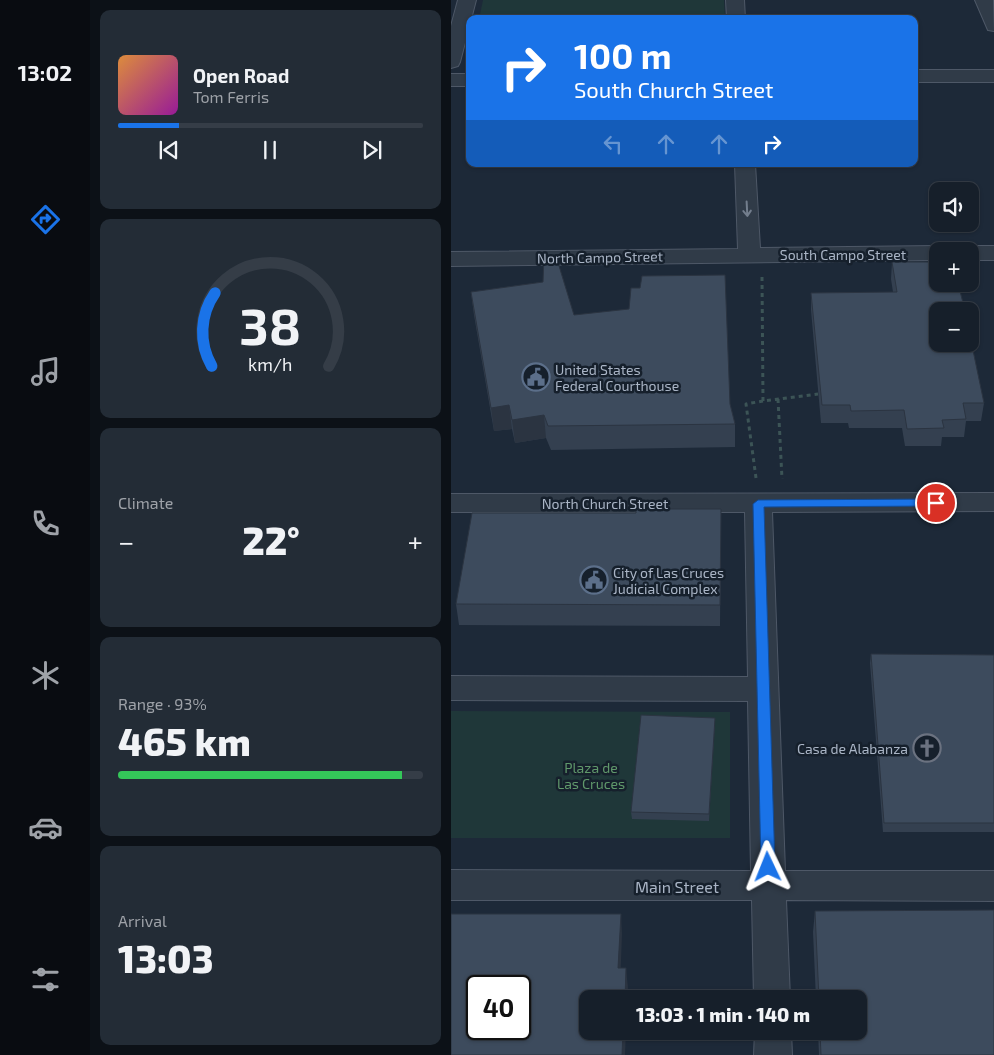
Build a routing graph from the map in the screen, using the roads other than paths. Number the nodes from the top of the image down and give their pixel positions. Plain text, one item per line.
1 (467, 0) edge
2 (735, 0) edge
3 (985, 0) edge
4 (736, 15) edge
5 (994, 26) edge
6 (451, 62) edge
7 (918, 76) edge
8 (994, 76) edge
9 (451, 80) edge
10 (466, 80) edge
11 (745, 167) edge
12 (929, 253) edge
13 (979, 253) edge
14 (994, 253) edge
15 (755, 254) junction
16 (451, 259) edge
17 (994, 502) edge
18 (451, 503) edge
19 (770, 504) junction
20 (451, 688) edge
21 (763, 689) junction
22 (451, 886) edge
23 (769, 886) junction
24 (994, 886) edge
25 (772, 990) edge
26 (773, 1040) edge
27 (773, 1055) edge

1 - 6 street
2 - 4 street
3 - 5 street
7 - 8 street
9 - 10 street
11 -> 15 street
12 - 15 street, South Campo Street
13 - 14 street
15 - 16 street, North Campo Street
17 - 19 street, North Church Street
18 - 19 street, North Church Street
19 - 21 street
20 - 21 street
21 - 23 street
22 - 23 street, Main Street
23 - 24 street, Main Street
23 - 25 street
26 - 27 street

